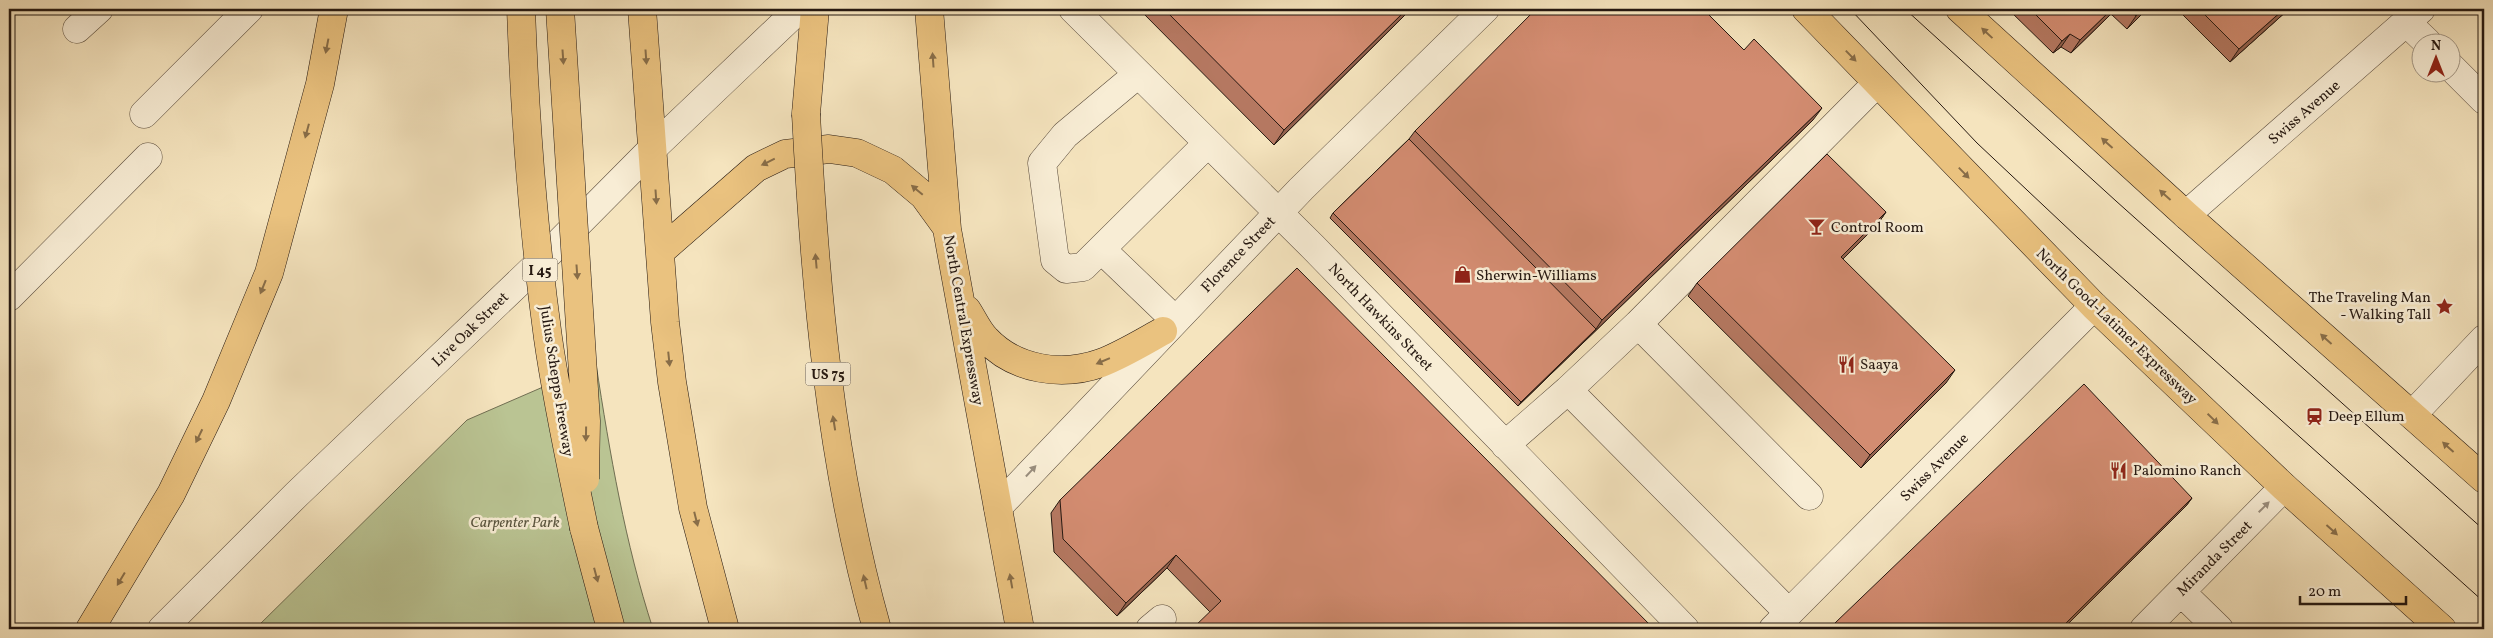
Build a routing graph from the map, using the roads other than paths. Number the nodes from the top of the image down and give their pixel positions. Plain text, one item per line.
1 (100, 9) edge
2 (249, 9) edge
3 (334, 9) edge
4 (522, 9) edge
5 (560, 9) edge
6 (642, 9) edge
7 (800, 9) edge
8 (815, 9) edge
9 (929, 9) edge
10 (1485, 9) edge
11 (1806, 9) edge
12 (1960, 9) edge
13 (1086, 13) edge
14 (2413, 15) edge
15 (77, 29) dead end
16 (2422, 32) edge
17 (1138, 74) junction
18 (2460, 76) edge
19 (1877, 83) junction
20 (2484, 100) edge
21 (144, 114) dead end
22 (806, 114) junction
23 (1208, 143) junction
24 (653, 148) junction
25 (148, 156) dead end
26 (1278, 212) junction
27 (2186, 215) junction
28 (947, 229) junction
29 (1102, 250) junction
30 (661, 251) junction
31 (536, 266) junction
32 (9, 297) edge
33 (960, 300) junction
34 (2094, 306) junction
35 (1638, 324) junction
36 (1168, 325) junction
37 (2484, 338) edge
38 (1568, 390) junction
39 (2412, 415) junction
40 (1505, 445) junction
41 (2484, 479) edge
42 (2284, 487) junction
43 (1809, 496) dead end
44 (998, 507) junction
45 (584, 528) junction
46 (2181, 592) junction
47 (1781, 621) edge
48 (90, 629) edge
49 (162, 629) edge
50 (611, 629) edge
51 (726, 629) edge
52 (877, 629) edge
53 (1020, 629) edge
54 (1685, 629) edge
55 (2144, 629) edge
56 (2220, 629) edge
57 (2442, 629) edge

1 - 15 street
2 - 21 street
3 -> 48 main road
4 - 31 street
4 - 45 main road, Julius Schepps Freeway / I 45, bridge
5 -> 45 main road, bridge
6 -> 24 main road
7 - 22 main road, US 75
7 - 24 street, Live Oak Street
8 - 22 main road
28 -> 9 main road, North Central Expressway
10 - 26 street, Florence Street
11 -> 19 main road, North Good-Latimer Expressway
27 -> 12 main road
13 - 17 street, North Hawkins Street
14 - 16 street
14 - 27 street, Swiss Avenue
17 - 23 street, North Hawkins Street
17 - 29 street
18 - 20 street
19 -> 34 main road, North Good-Latimer Expressway
19 - 35 street
52 -> 22 main road, US 75, bridge
23 - 26 street, North Hawkins Street
23 - 29 street
24 -> 30 main road
24 - 31 street, Live Oak Street
25 - 32 street
26 - 36 street, Florence Street
26 - 40 street, North Hawkins Street
39 -> 27 main road
28 -> 30 main road
28 - 33 main road, North Central Expressway
29 - 36 street
30 -> 51 main road
31 - 49 street, Live Oak Street
36 -> 33 main road
33 - 44 main road, North Central Expressway
34 -> 42 main road, North Good-Latimer Expressway
34 - 47 street, Swiss Avenue
35 - 38 street
35 - 43 street
44 -> 36 street, Florence Street
37 - 39 street
38 - 40 street
38 - 47 street
41 -> 39 main road
40 - 54 street, North Hawkins Street
46 -> 42 street, Miranda Street
42 -> 57 main road, North Good-Latimer Expressway
53 -> 44 main road, North Central Expressway
45 -> 50 main road, Julius Schepps Freeway / I 45
46 - 55 street, Miranda Street
46 - 56 street

